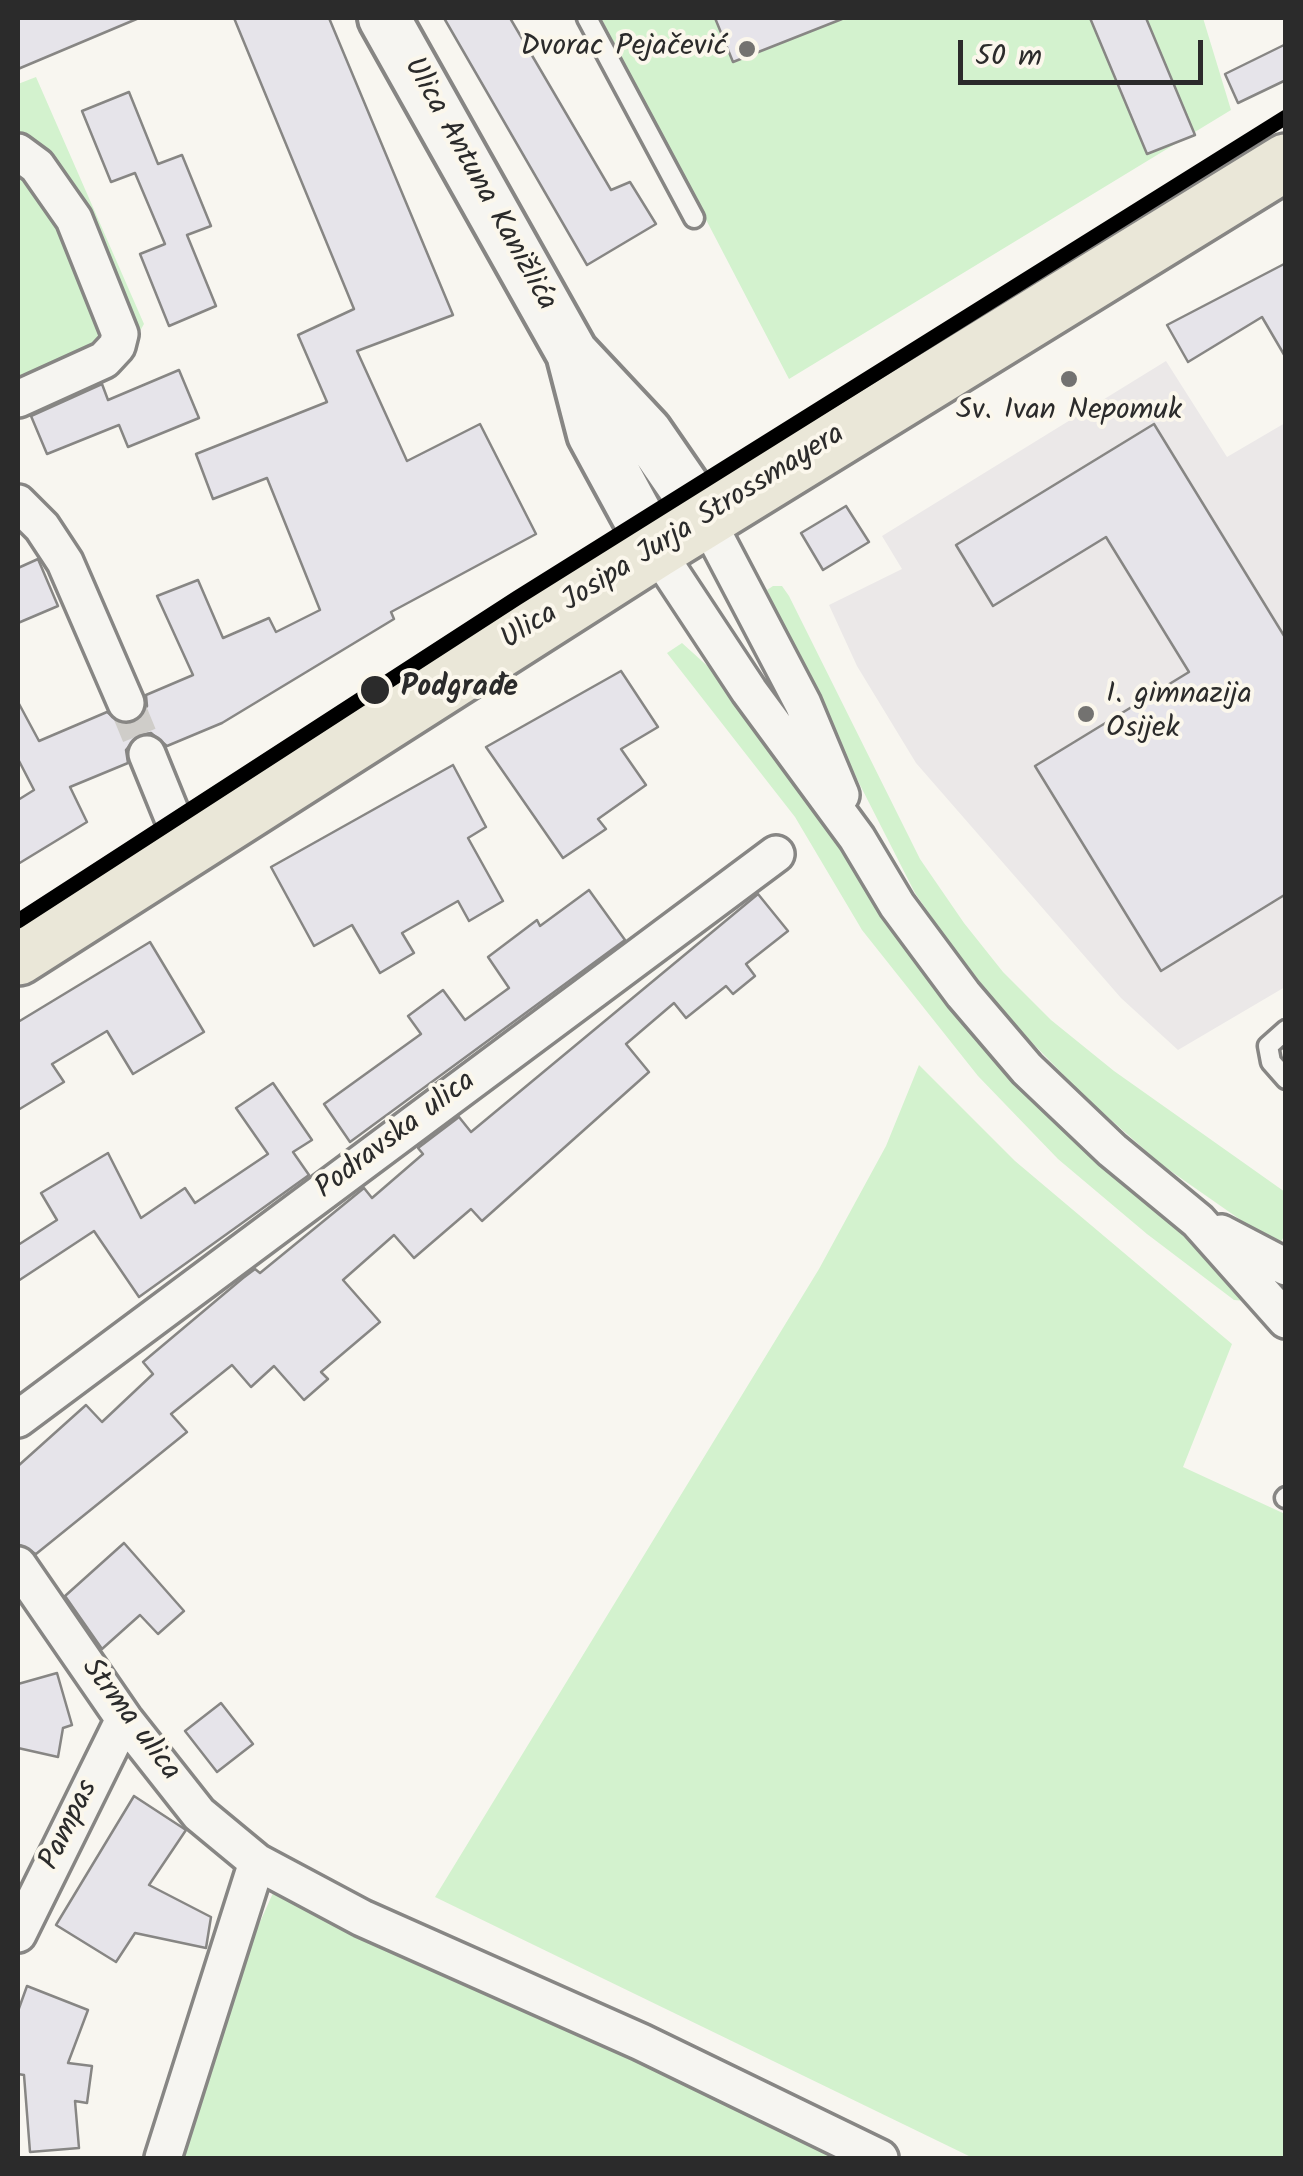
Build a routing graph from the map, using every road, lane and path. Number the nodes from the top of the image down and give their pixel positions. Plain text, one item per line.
1 (384, 18) edge
2 (587, 18) edge
3 (18, 152) edge
4 (1286, 162) edge
5 (694, 218) dead end
6 (572, 352) junction
7 (18, 398) edge
8 (18, 504) edge
9 (706, 518) junction
10 (656, 550) junction
11 (126, 703) tunnel mouth
12 (147, 754) tunnel mouth
13 (857, 838) junction
14 (186, 850) junction
15 (776, 854) dead end
16 (18, 957) edge
17 (1286, 1030) edge
18 (1286, 1079) edge
19 (1198, 1221) junction
20 (1286, 1268) edge
21 (1286, 1320) edge
22 (18, 1419) edge
23 (18, 1565) edge
24 (124, 1719) junction
25 (257, 1862) junction
26 (18, 1934) edge
27 (871, 2156) edge
28 (163, 2158) edge

1 - 6 main road, Ulica Antuna Kanižlića
2 - 5 lane
3 - 7 street
4 - 9 main road, Ulica Josipa Jurja Strossmayera
6 - 9 main road, Ulica Antuna Kanižlića
6 - 10 main road, Ulica Antuna Kanižlića
8 - 11 street
9 - 10 main road, Ulica Josipa Jurja Strossmayera
9 - 13 street
10 - 13 street
10 - 14 main road, Ulica Josipa Jurja Strossmayera
12 - 14 street
13 - 19 street
14 - 16 main road, Ulica Josipa Jurja Strossmayera
15 - 22 street, Podravska ulica
17 - 18 lane
19 - 20 street
19 - 21 street
23 - 24 street, Strma ulica
24 - 25 street, Strma ulica
24 - 26 street, Pampas
25 - 27 street, Strma ulica
25 - 28 street

